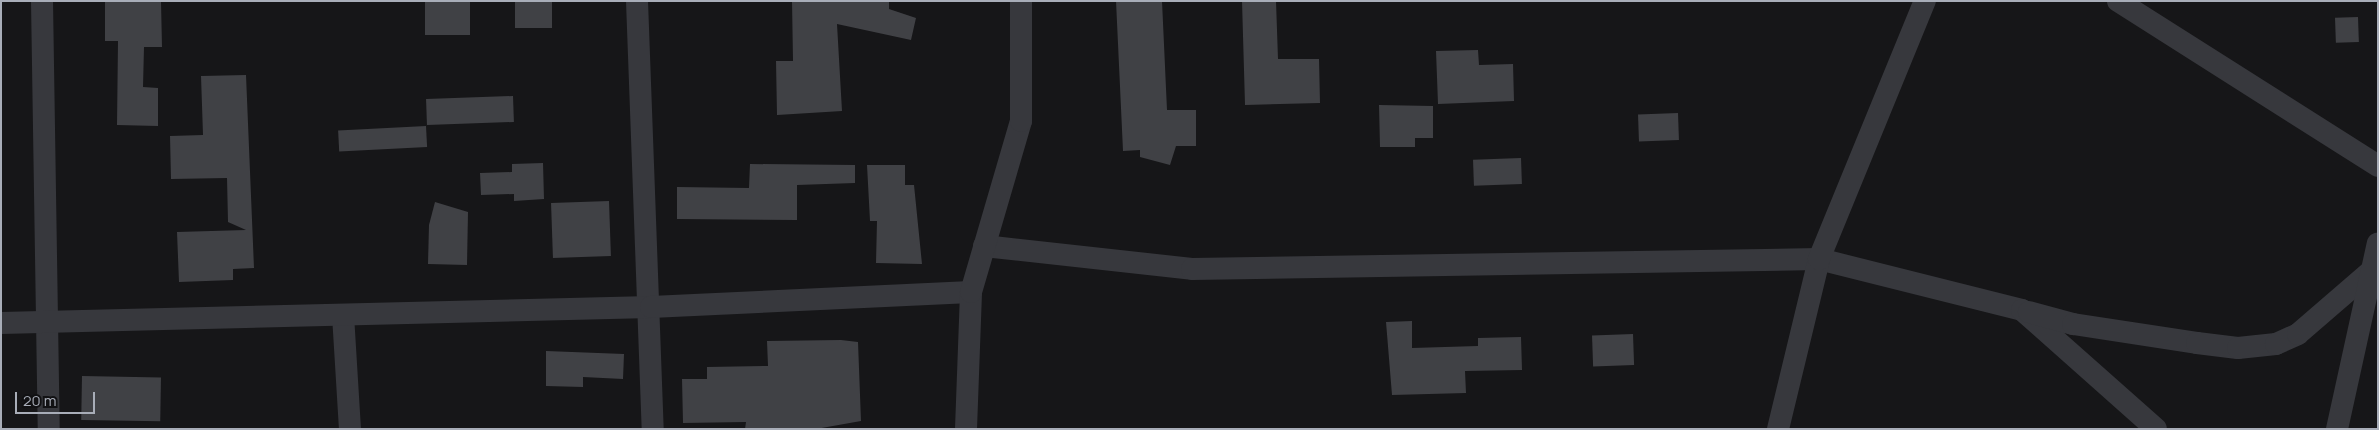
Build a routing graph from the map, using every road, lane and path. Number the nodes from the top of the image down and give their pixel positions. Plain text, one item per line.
1 (42, 1) edge
2 (637, 1) edge
3 (1021, 1) edge
4 (1925, 1) edge
5 (2118, 1) edge
6 (2378, 166) edge
7 (2378, 244) edge
8 (984, 246) junction
9 (1819, 259) junction
10 (2375, 266) edge
11 (971, 292) junction
12 (651, 307) junction
13 (2022, 310) junction
14 (343, 315) junction
15 (1, 323) edge
16 (45, 323) junction
17 (49, 429) edge
18 (350, 429) edge
19 (653, 429) edge
20 (966, 429) edge
21 (1778, 429) edge
22 (2156, 429) edge
23 (2337, 429) edge

1 - 16 street
2 - 12 street
3 - 8 street
4 - 9 street
5 - 6 street
7 - 10 street
8 - 9 street
8 - 11 street
9 - 13 street
9 - 21 street
10 - 13 street
10 - 23 street
11 - 12 street
11 - 20 street
12 - 14 street
12 - 19 street
13 - 22 street
14 - 16 street
14 - 18 street
15 - 16 street
16 - 17 street

